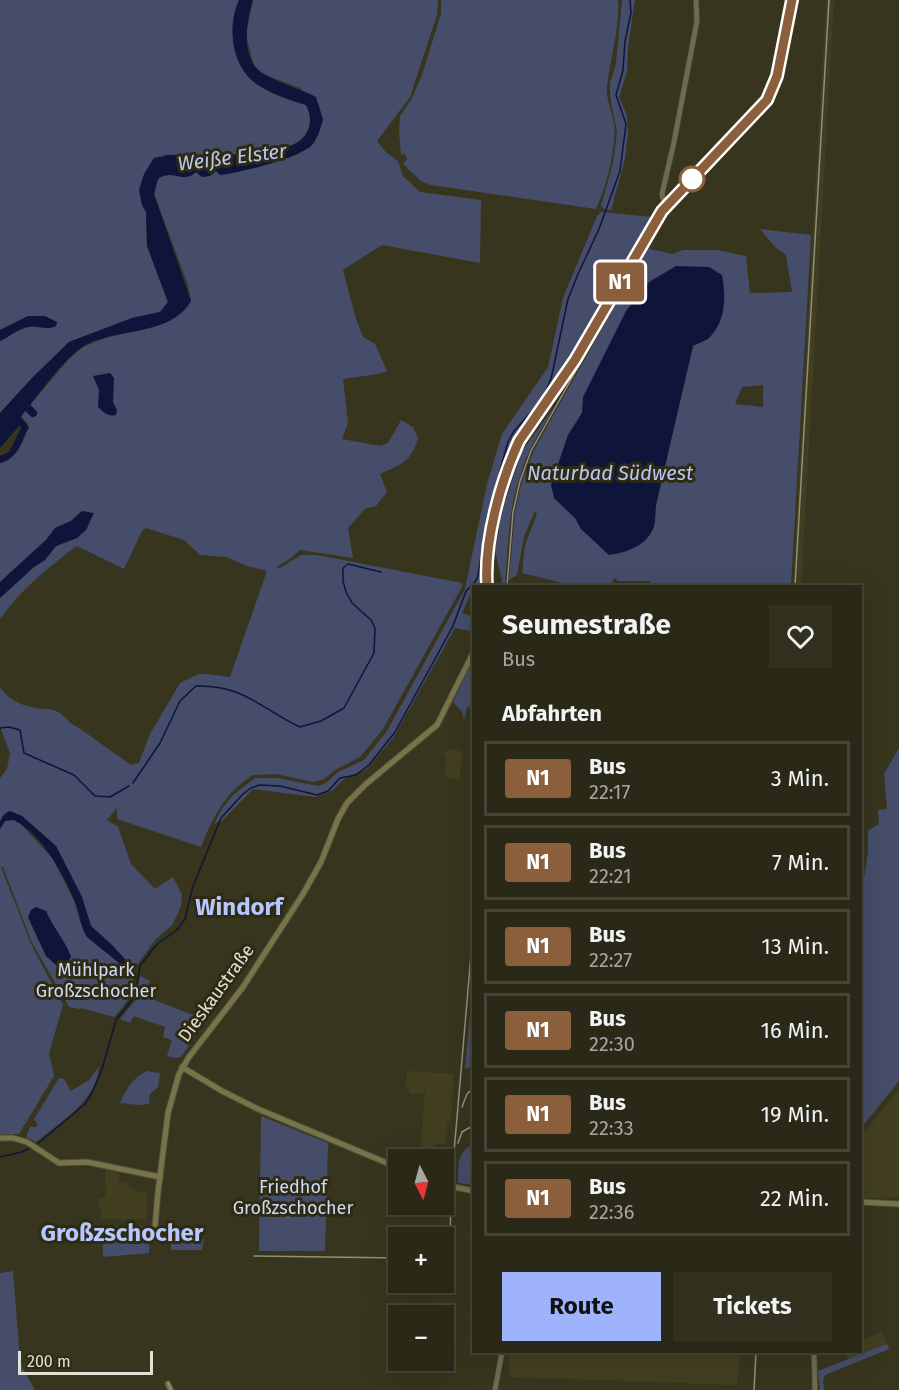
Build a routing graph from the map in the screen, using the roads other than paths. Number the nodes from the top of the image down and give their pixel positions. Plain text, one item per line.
1 (696, 0) edge
2 (792, 0) edge
3 (665, 206) junction
4 (487, 585) edge
5 (472, 655) edge
6 (183, 1067) junction
7 (0, 1138) edge
8 (388, 1163) edge
9 (160, 1177) junction
10 (454, 1187) edge
11 (472, 1191) edge
12 (862, 1202) edge
13 (899, 1204) edge
14 (154, 1239) dead end
15 (502, 1353) edge
16 (814, 1353) edge
17 (495, 1390) edge
18 (814, 1390) edge

1 - 3 street
2 - 3 main road
3 - 4 main road
5 - 6 main road, Dieskaustraße
6 - 8 main road
6 - 9 main road, Dieskaustraße
7 - 9 main road
9 - 14 main road, Dieskaustraße
10 - 11 main road
12 - 13 main road
15 - 17 street
16 - 18 street

